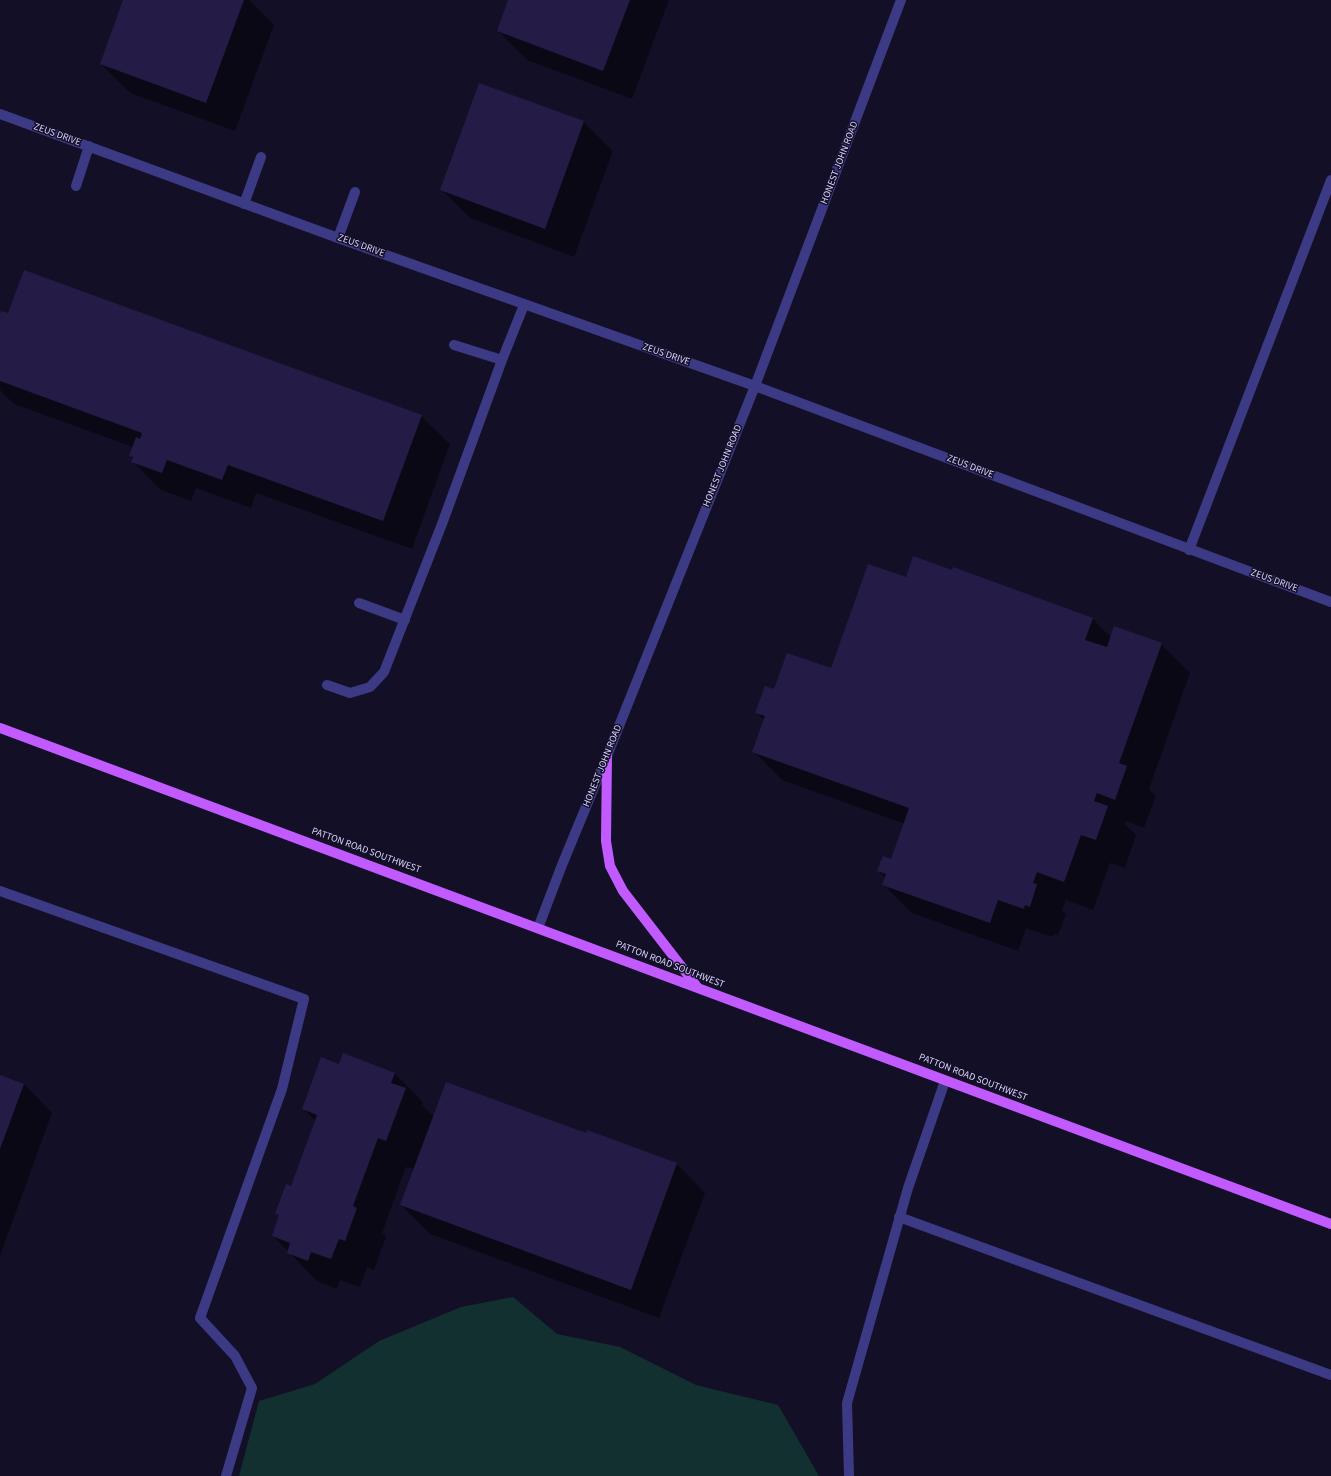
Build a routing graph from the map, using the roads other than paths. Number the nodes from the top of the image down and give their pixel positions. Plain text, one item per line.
1 (900, 0) edge
2 (0, 114) edge
3 (88, 146) junction
4 (261, 157) dead end
5 (1331, 180) edge
6 (76, 186) dead end
7 (355, 192) dead end
8 (244, 204) junction
9 (338, 238) junction
10 (524, 305) junction
11 (454, 345) dead end
12 (502, 360) junction
13 (755, 386) junction
14 (1189, 550) junction
15 (1331, 602) edge
16 (359, 603) dead end
17 (405, 620) junction
18 (327, 685) dead end
19 (0, 728) edge
20 (607, 756) junction
21 (0, 891) edge
22 (538, 928) junction
23 (698, 988) junction
24 (945, 1081) junction
25 (899, 1217) junction
26 (1331, 1224) edge
27 (1331, 1375) edge
28 (226, 1476) edge
29 (849, 1476) edge

1 - 13 street, HONEST JOHN ROAD
2 - 3 street, ZEUS DRIVE
3 - 6 street
3 - 8 street, ZEUS DRIVE
4 - 8 street
5 - 14 street
7 - 9 street
8 - 9 street, ZEUS DRIVE
9 - 10 street, ZEUS DRIVE
10 - 12 street
10 - 13 street, ZEUS DRIVE
11 - 12 street
12 - 17 street
13 - 14 street, ZEUS DRIVE
13 - 20 street, HONEST JOHN ROAD
14 - 15 street, ZEUS DRIVE
16 - 17 street
17 - 18 street
19 - 22 main road, PATTON ROAD SOUTHWEST
20 - 22 street, HONEST JOHN ROAD
20 - 23 main road
21 - 28 street
22 - 23 main road, PATTON ROAD SOUTHWEST
23 - 24 main road, PATTON ROAD SOUTHWEST
24 - 25 street
24 - 26 main road, PATTON ROAD SOUTHWEST
25 - 27 street
25 - 29 street

